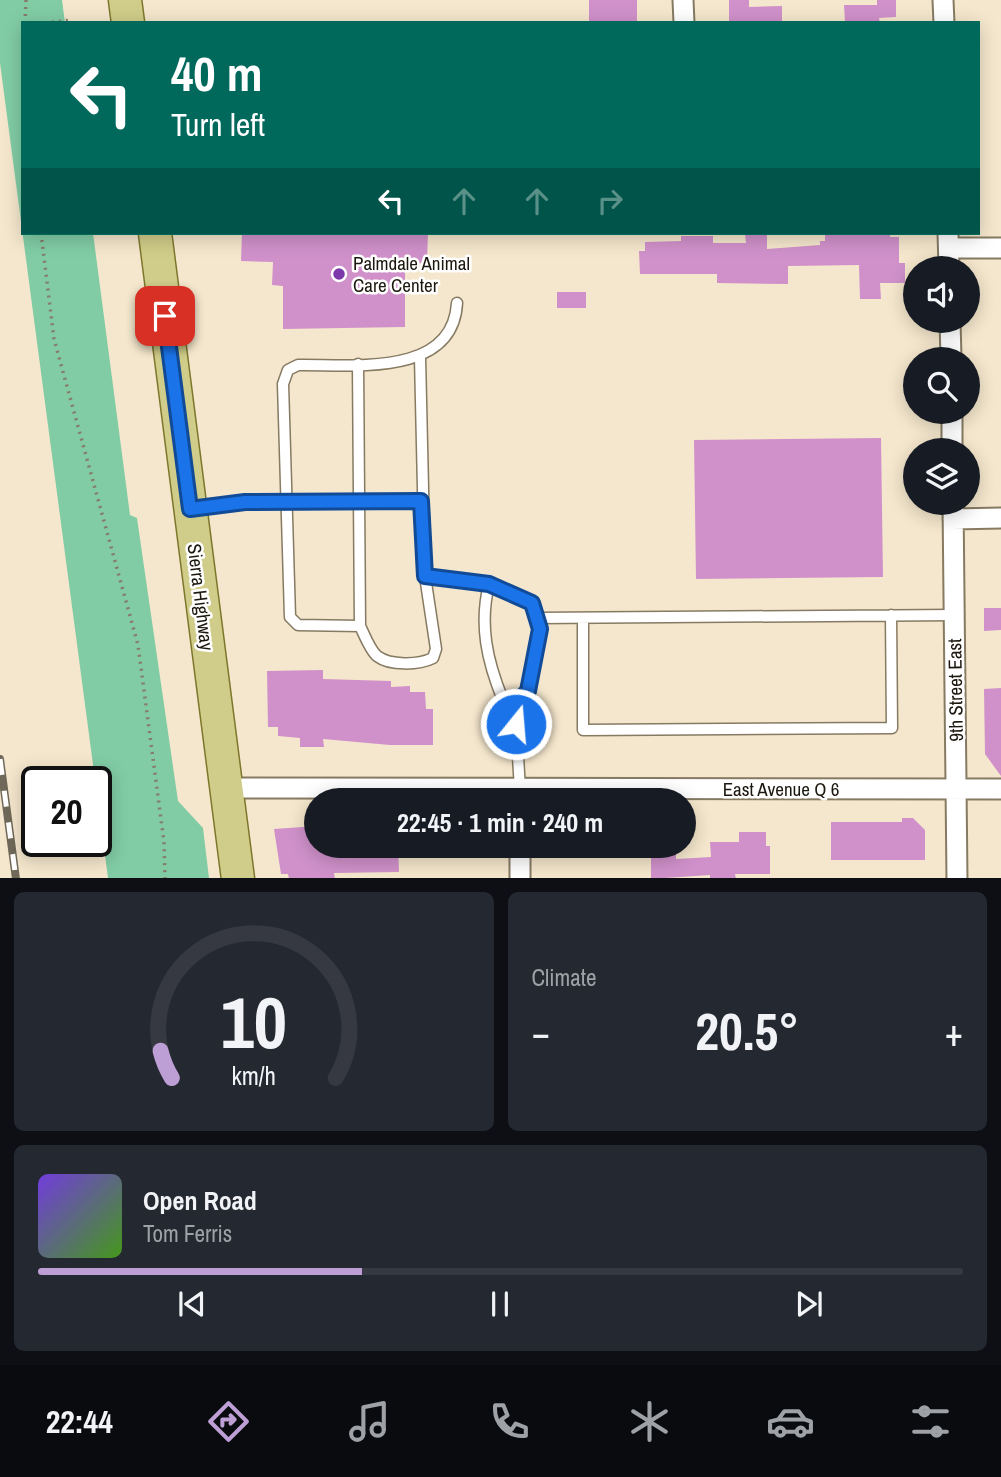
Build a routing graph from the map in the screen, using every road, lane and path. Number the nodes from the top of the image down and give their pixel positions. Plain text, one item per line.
1 (26, 0) edge
2 (125, 0) edge
3 (683, 0) edge
4 (943, 0) edge
5 (71, 20) dead end
6 (25, 21) edge
7 (62, 21) edge
8 (128, 21) edge
9 (684, 21) edge
10 (944, 21) edge
11 (41, 235) edge
12 (155, 235) edge
13 (948, 240) edge
14 (1001, 248) edge
15 (457, 303) dead end
16 (420, 357) junction
17 (358, 364) junction
18 (359, 500) junction
19 (286, 501) junction
20 (421, 501) junction
21 (190, 509) junction
22 (953, 515) edge
23 (980, 515) edge
24 (1001, 518) edge
25 (425, 576) junction
26 (489, 584) junction
27 (891, 615) junction
28 (955, 615) junction
29 (537, 618) junction
30 (583, 618) junction
31 (360, 626) junction
32 (515, 705) junction
33 (225, 788) junction
34 (520, 788) edge
35 (956, 789) junction
36 (1001, 789) edge
37 (304, 790) edge
38 (696, 793) edge
39 (520, 858) edge
40 (165, 878) edge
41 (238, 878) edge
42 (520, 878) edge
43 (957, 878) edge

1 - 6 path
2 - 8 main road
3 - 9 street
4 - 10 street
5 - 7 path
11 - 40 path
12 - 21 main road, Sierra Highway
13 - 14 street
15 - 16 lane
16 - 17 lane
16 - 20 lane
17 - 18 lane
17 - 19 lane
18 - 19 lane
18 - 20 lane
18 - 31 lane
19 - 21 lane
19 - 31 lane
20 - 25 lane
21 - 33 main road, Sierra Highway
22 - 28 street, 9th Street East
23 - 24 street
25 - 26 lane
25 - 31 lane
26 - 29 lane
26 - 32 lane
27 - 28 lane
27 - 30 lane
27 - 30 lane
28 - 35 street, 9th Street East
29 - 30 lane
29 - 32 lane
32 - 34 lane
33 - 37 street, East Avenue Q 6
33 - 41 main road, Sierra Highway
35 - 36 street, East Avenue Q 6
35 - 38 street, East Avenue Q 6
35 - 43 street, 9th Street East
39 - 42 street

